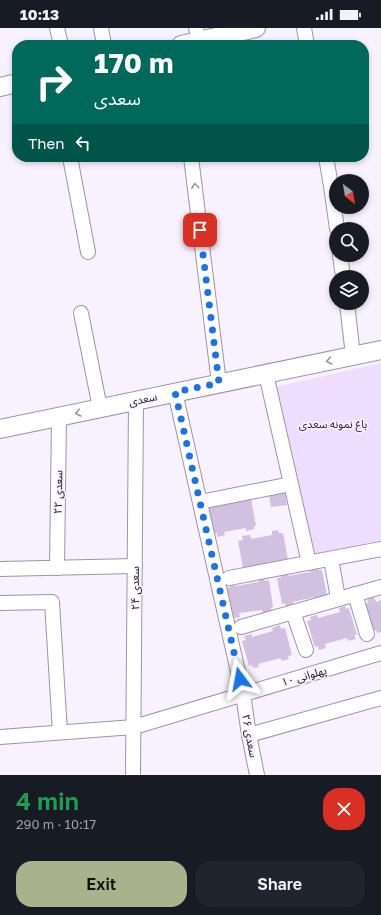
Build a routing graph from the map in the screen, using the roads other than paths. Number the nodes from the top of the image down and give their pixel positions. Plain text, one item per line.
1 (57, 28) edge
2 (101, 28) edge
3 (256, 28) edge
4 (304, 28) edge
5 (198, 34) edge
6 (60, 40) edge
7 (103, 40) edge
8 (189, 40) edge
9 (306, 40) edge
10 (12, 84) edge
11 (0, 87) edge
12 (71, 162) edge
13 (192, 162) edge
14 (327, 162) edge
15 (336, 222) edge
16 (88, 252) dead end
17 (347, 310) edge
18 (81, 313) dead end
19 (381, 350) edge
20 (353, 356) junction
21 (266, 374) junction
22 (219, 383) junction
23 (175, 392) junction
24 (136, 401) junction
25 (100, 408) junction
26 (59, 417) junction
27 (0, 429) edge
28 (291, 484) junction
29 (200, 502) junction
30 (381, 549) edge
31 (331, 559) junction
32 (309, 563) junction
33 (135, 566) junction
34 (57, 568) junction
35 (0, 569) edge
36 (229, 578) dead end
37 (381, 587) edge
38 (355, 594) junction
39 (338, 598) junction
40 (0, 603) edge
41 (293, 612) junction
42 (241, 627) dead end
43 (367, 634) dead end
44 (306, 650) dead end
45 (381, 653) edge
46 (243, 694) junction
47 (381, 698) edge
48 (134, 726) junction
49 (60, 732) junction
50 (249, 735) junction
51 (0, 737) edge
52 (133, 775) edge
53 (258, 775) edge

1 - 6 street
2 - 7 street
3 - 5 main road
4 - 9 street
5 - 8 main road
10 - 11 main road
12 - 16 street
22 -> 13 street
14 - 15 street
17 - 20 street
18 - 25 street
19 - 20 main road, سعدی
20 -> 21 main road, سعدی
21 - 22 main road, سعدی
21 - 28 street
22 - 23 main road, سعدی
23 - 24 main road, سعدی
23 - 29 street, سعدی ۲۶
24 - 25 main road, سعدی
24 - 33 street, سعدی ۲۴
25 -> 26 main road, سعدی
26 - 27 main road, سعدی
26 - 34 street, سعدی ۲۲
28 - 29 street
28 - 32 street
29 - 46 street, سعدی ۲۶
30 - 31 street
31 - 32 street
31 - 39 street
32 - 36 street
33 - 34 street
33 - 48 street, سعدی ۲۴
34 - 35 street
37 - 38 street
38 - 39 street
38 - 43 street
39 - 41 street
40 - 49 street
41 - 42 street
41 - 44 street
45 - 46 street, پهلوانی ۱۰
46 - 48 street, پهلوانی ۱۰
46 - 50 street, سعدی ۲۶
47 - 50 street
48 - 49 street, پهلوانی ۱۰
48 - 52 street, سعدی ۲۴
49 - 51 street, پهلوانی ۱۰
50 - 53 street, سعدی ۲۶

